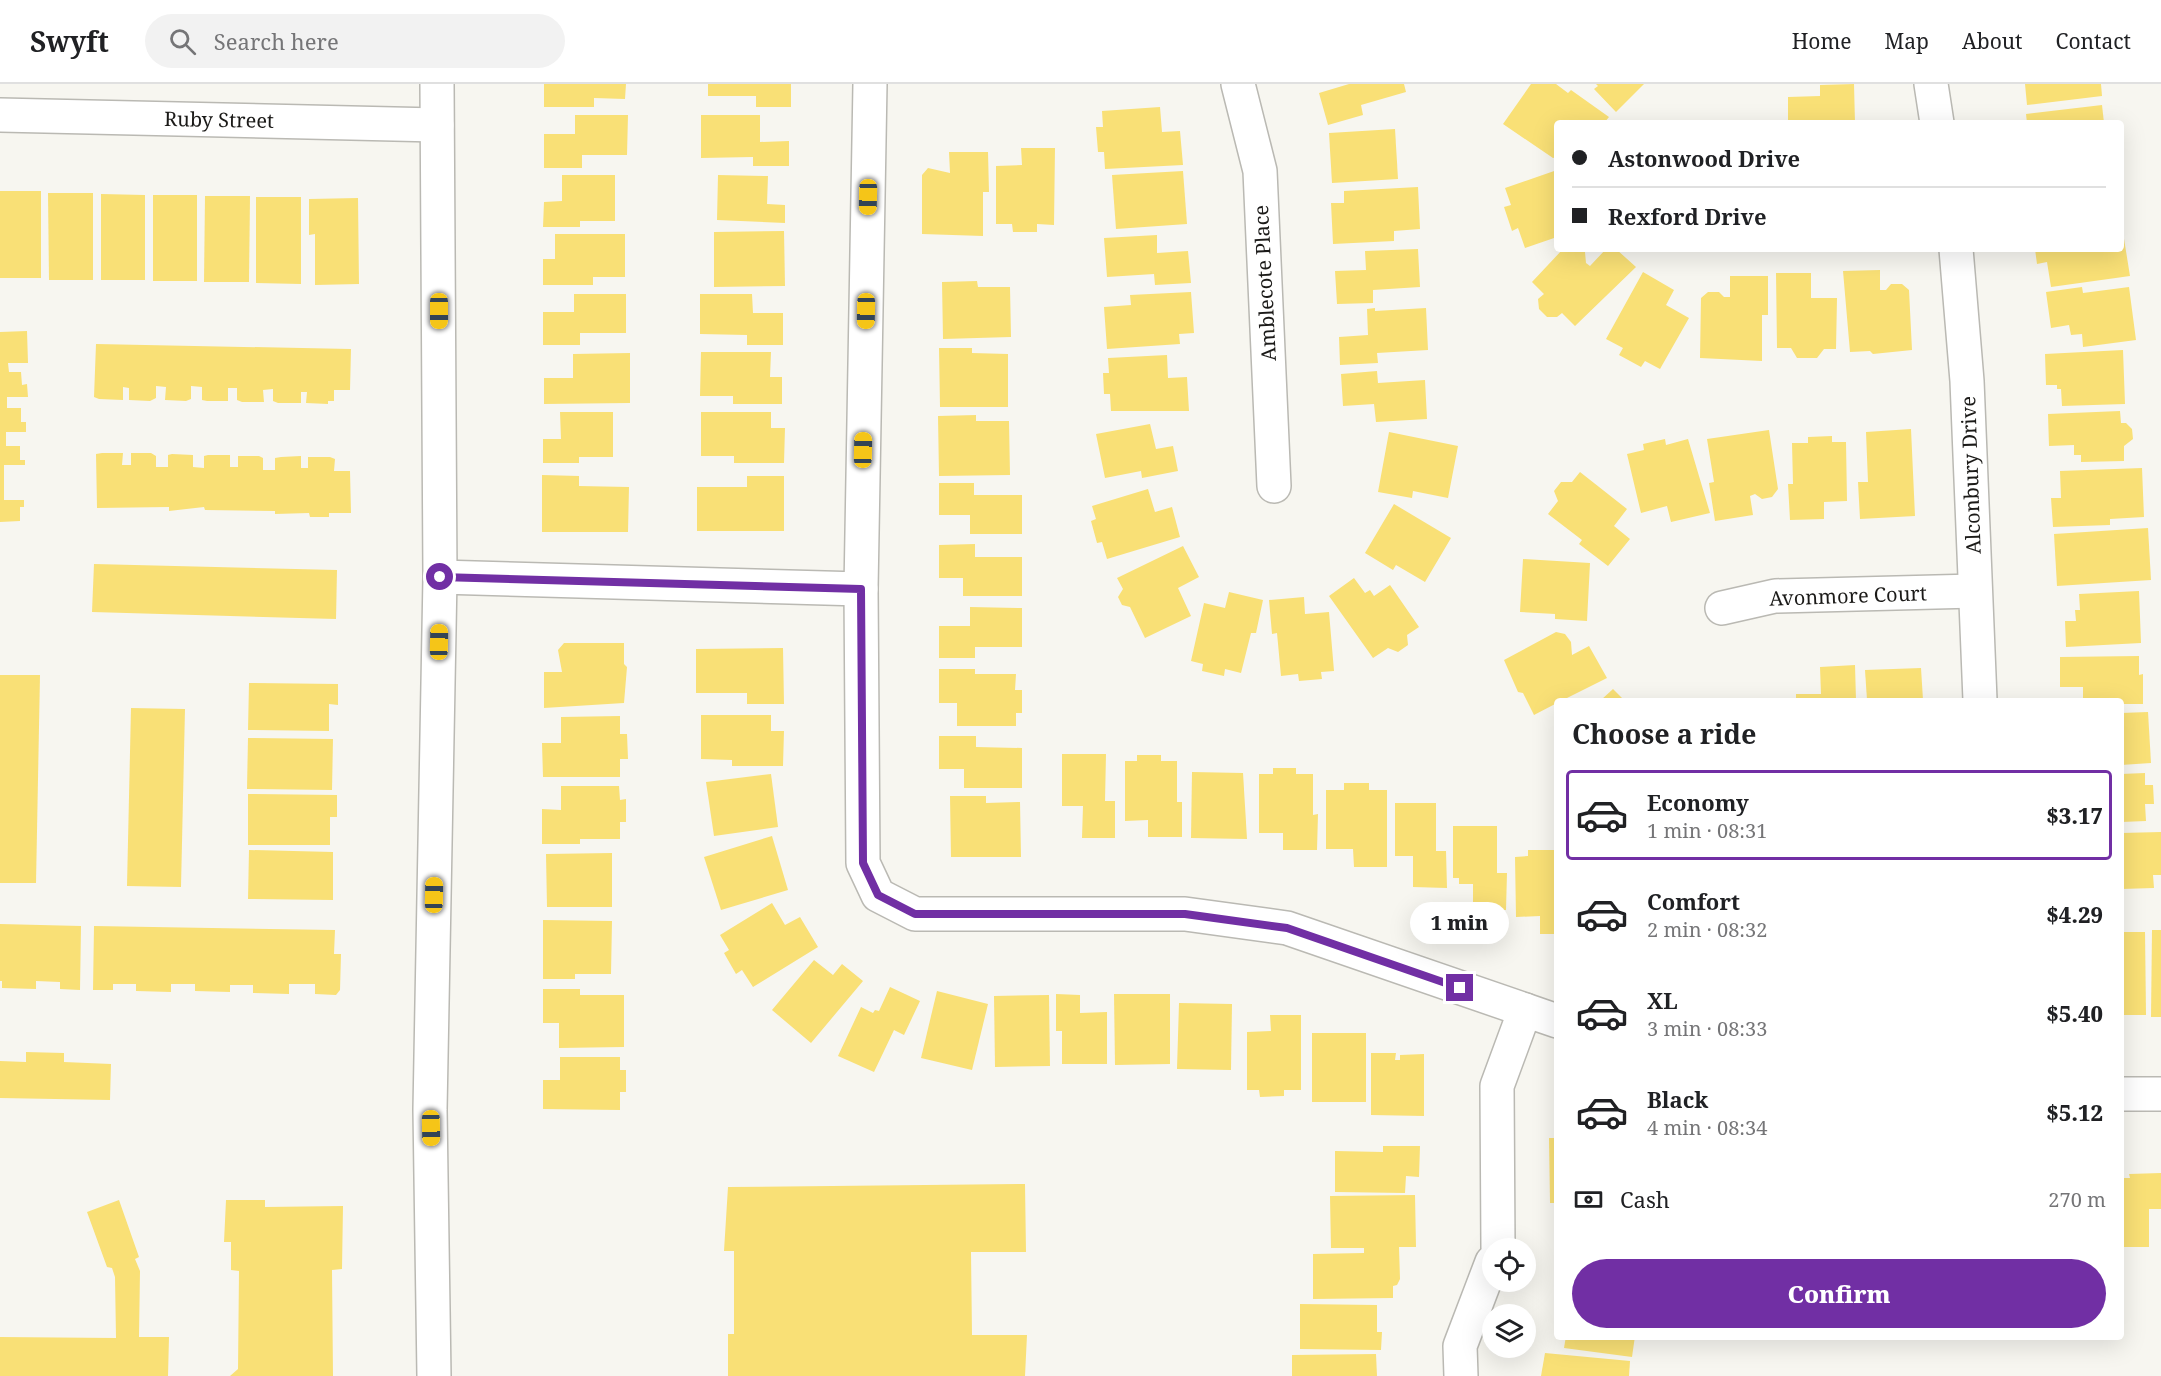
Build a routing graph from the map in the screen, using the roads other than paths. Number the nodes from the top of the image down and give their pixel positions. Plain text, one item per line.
1 (438, 84) edge
2 (870, 84) edge
3 (1238, 84) edge
4 (1931, 84) edge
5 (0, 115) edge
6 (1937, 120) edge
7 (437, 124) junction
8 (1956, 252) edge
9 (1274, 486) dead end
10 (440, 577) junction
11 (861, 589) junction
12 (1975, 591) junction
13 (1722, 608) dead end
14 (1980, 698) edge
15 (1525, 1010) junction
16 (1554, 1020) edge
17 (2124, 1094) edge
18 (2161, 1095) edge
19 (1498, 1238) edge
20 (1482, 1288) edge
21 (434, 1376) edge
22 (1461, 1376) edge

1 - 7 street
2 - 11 street
3 - 9 street, Amblecote Place
4 - 6 street
5 - 7 street, Ruby Street
7 - 10 street
8 - 12 street, Alconbury Drive
10 - 11 street
10 - 21 street
11 - 15 street
12 - 13 street, Avonmore Court
12 - 14 street, Alconbury Drive
15 - 16 street
15 - 19 street
17 - 18 street
20 - 22 street

